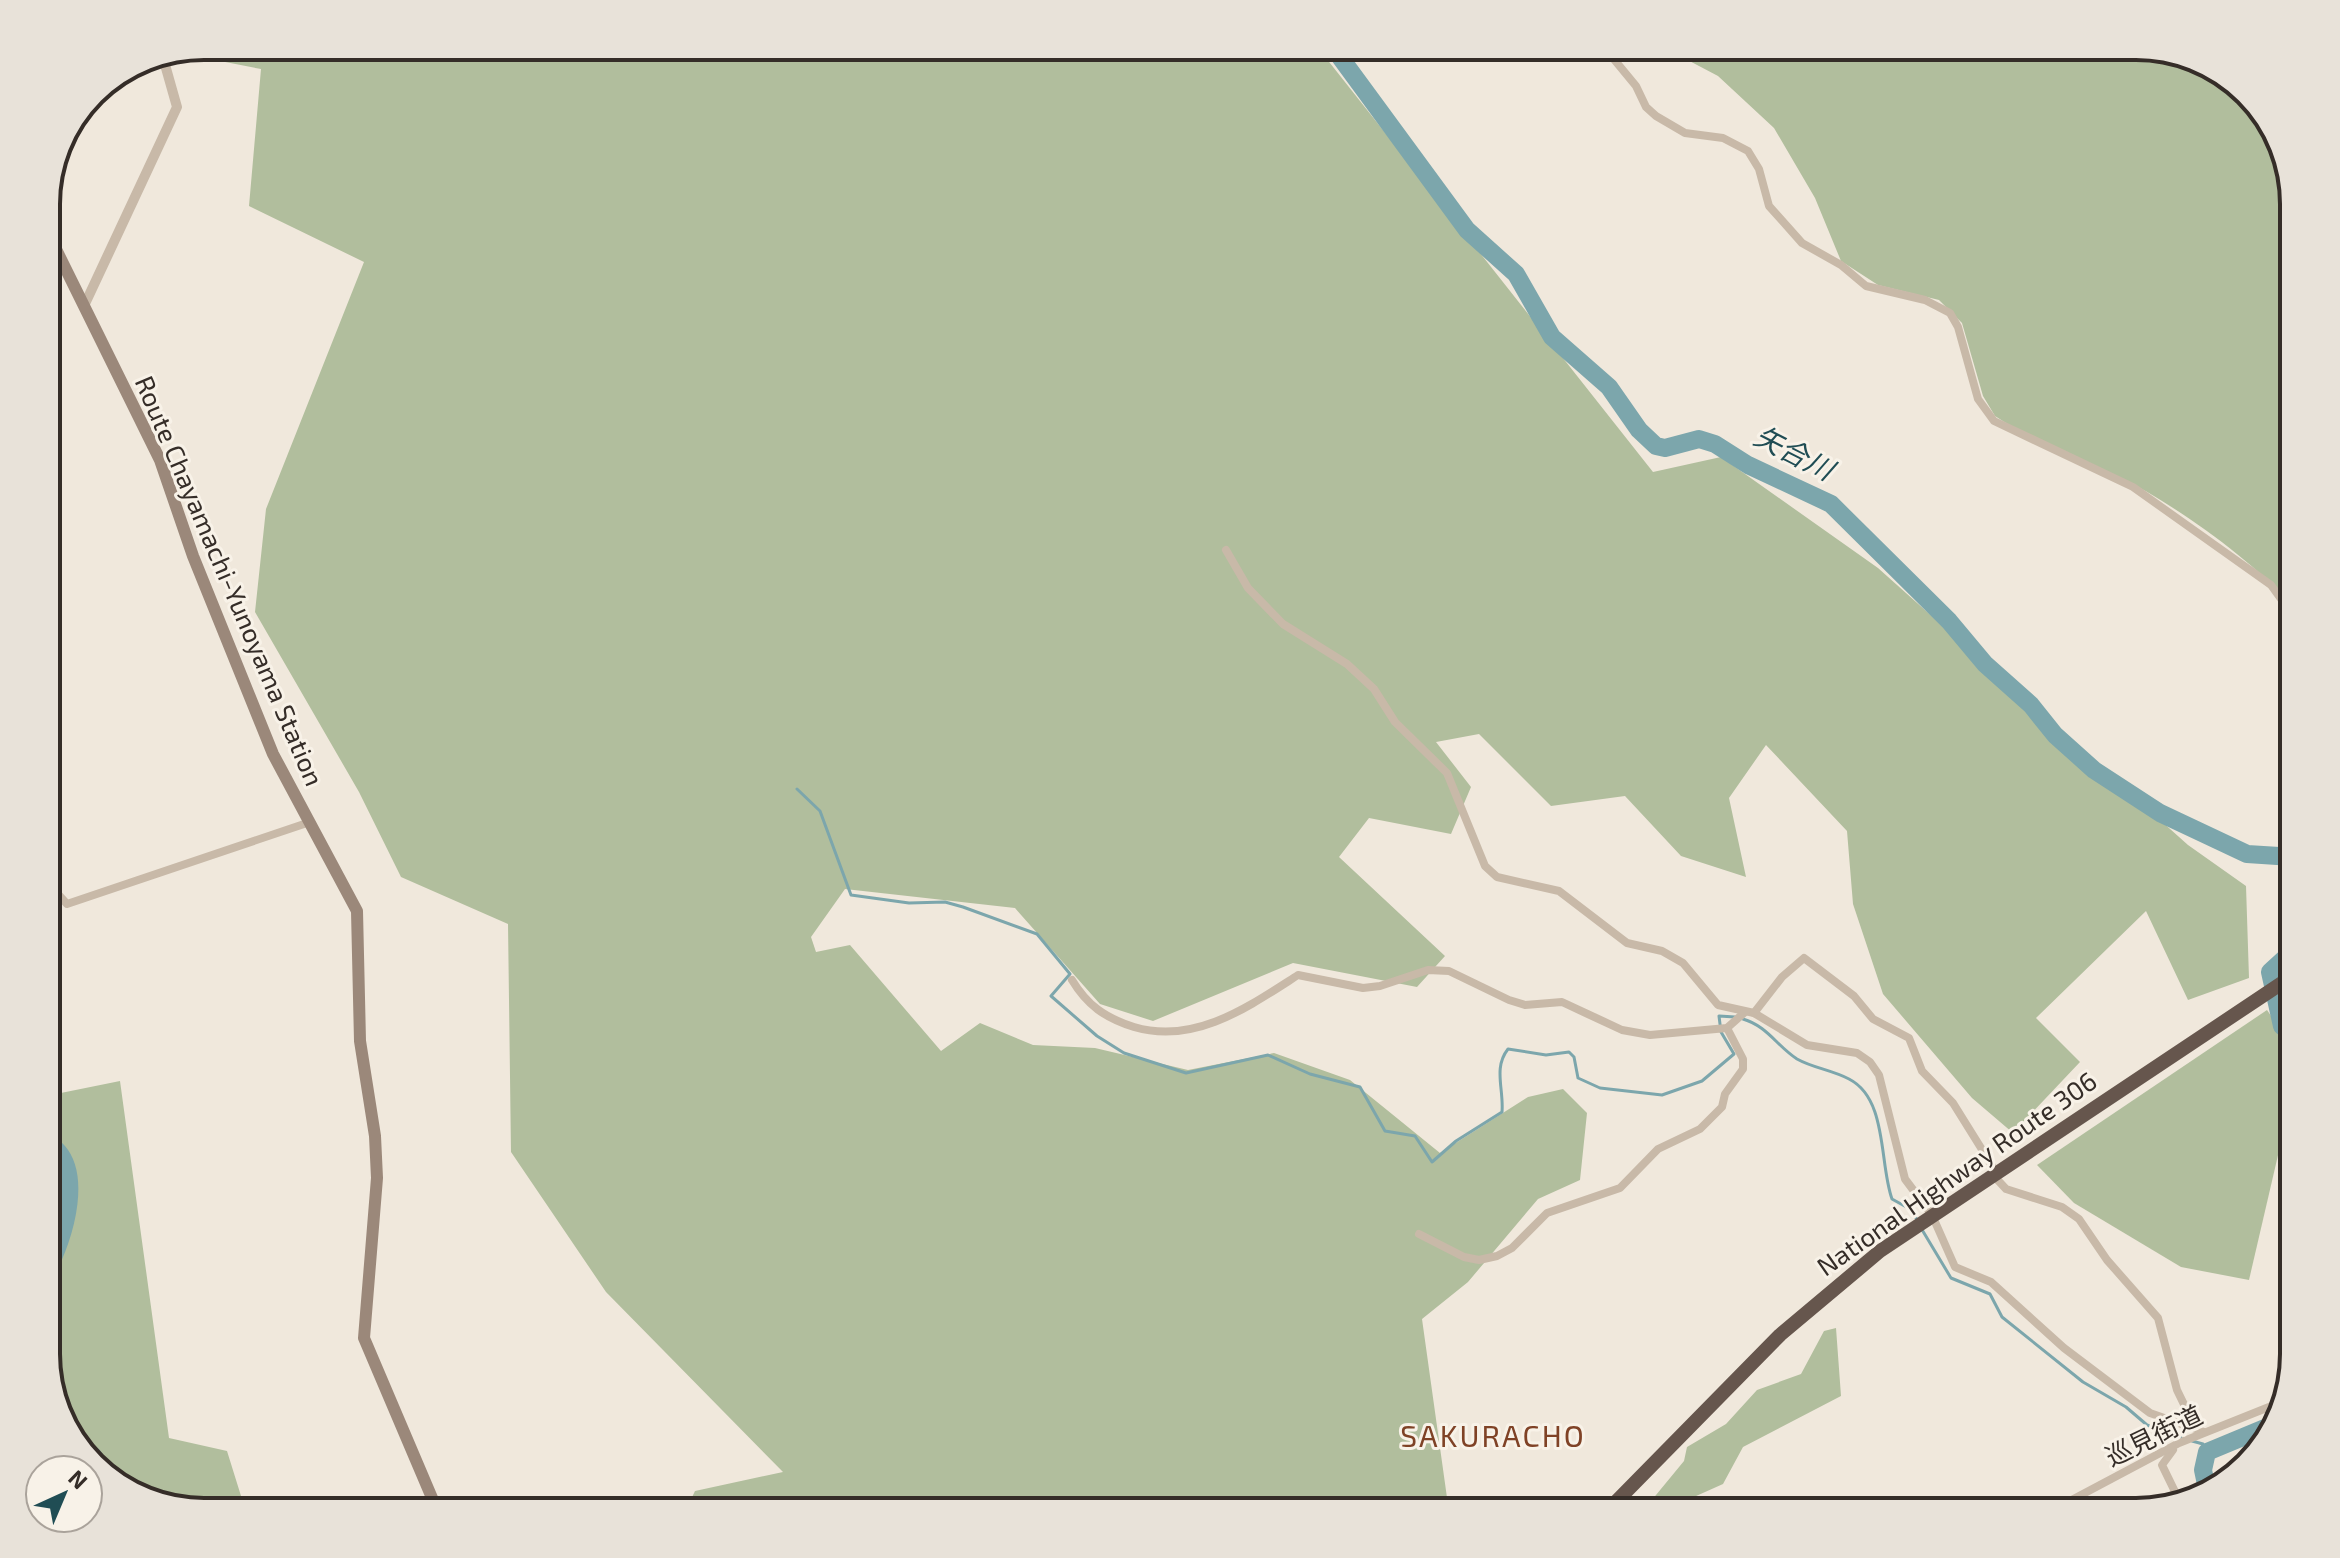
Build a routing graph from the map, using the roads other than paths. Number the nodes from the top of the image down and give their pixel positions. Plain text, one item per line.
1 (1615, 60) edge
2 (165, 66) edge
3 (60, 257) edge
4 (84, 306) junction
5 (1226, 550) dead end
6 (2280, 598) edge
7 (310, 822) junction
8 (60, 896) edge
9 (1072, 980) dead end
10 (2280, 984) edge
11 (1748, 1013) junction
12 (1726, 1026) junction
13 (1994, 1174) junction
14 (1930, 1217) junction
15 (1419, 1234) dead end
16 (2270, 1406) edge
17 (2199, 1431) junction
18 (2177, 1445) junction
19 (2175, 1492) edge
20 (432, 1498) edge
21 (1620, 1498) edge
22 (2076, 1498) edge

1 - 6 street
2 - 4 street
3 - 4 main road, Route Chayamachi-Yunoyama Station
4 - 7 main road, Route Chayamachi-Yunoyama Station
5 - 11 street
7 - 8 street
7 - 20 main road, Route Chayamachi-Yunoyama Station
9 - 12 street
10 - 13 highway, National Highway Route 306
11 - 12 street
11 - 13 street
11 - 14 street
12 - 15 street
13 - 14 highway, National Highway Route 306
13 - 17 street
14 - 17 street
14 - 21 highway, National Highway Route 306
16 - 17 street, 巡見街道
17 - 18 street, 巡見街道
18 - 19 street
18 - 22 street, 巡見街道

